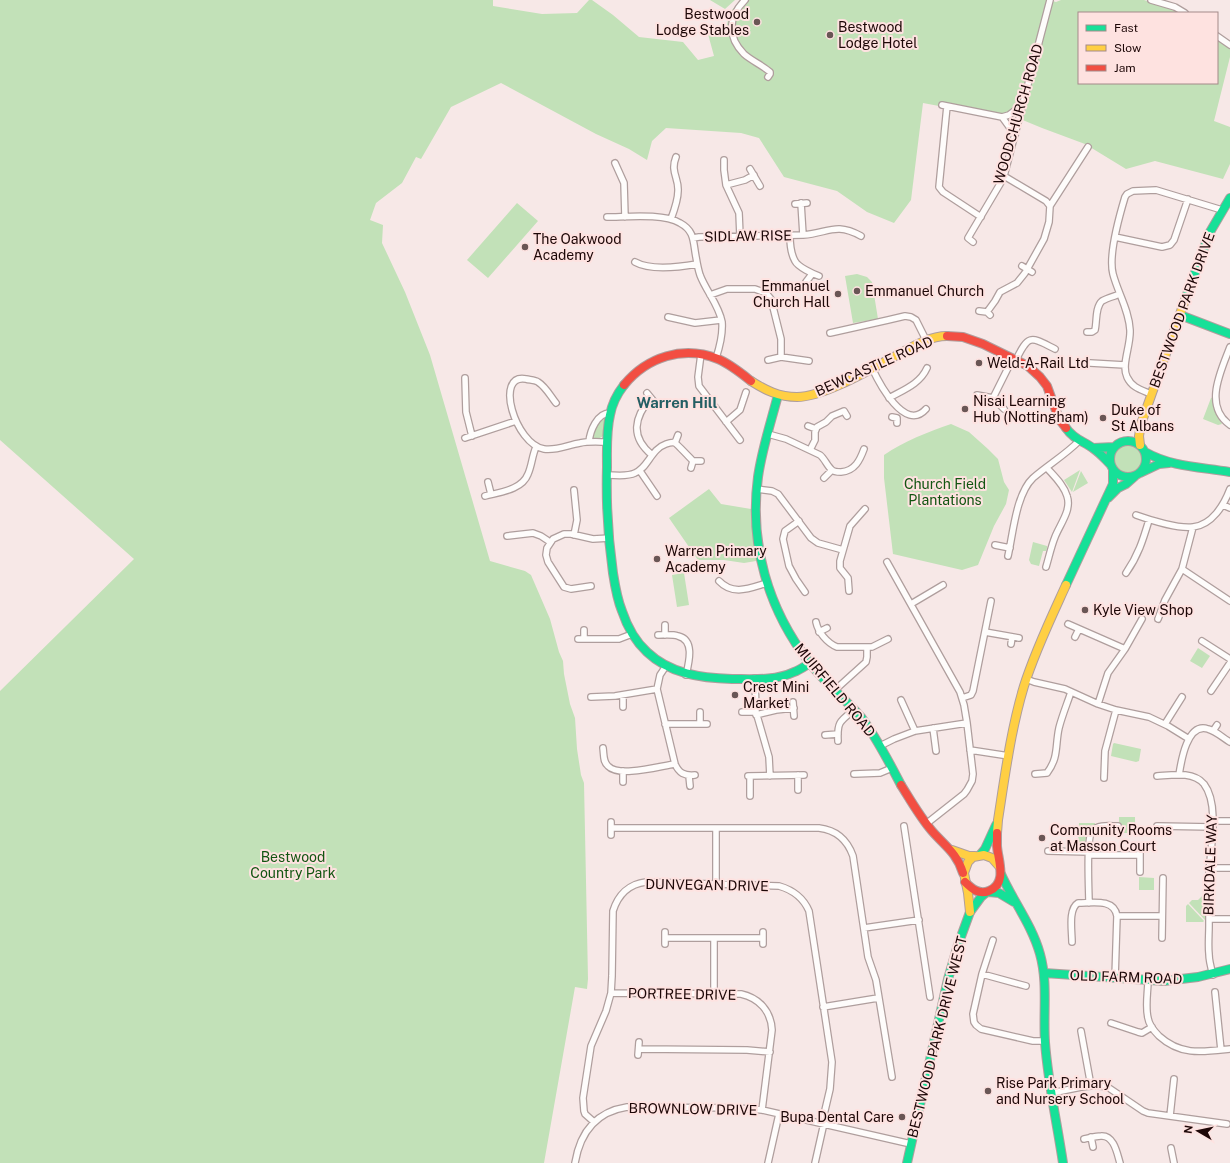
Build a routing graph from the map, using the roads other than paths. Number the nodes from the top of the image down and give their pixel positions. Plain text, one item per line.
1 (745, 0) edge
2 (1050, 0) edge
3 (1151, 0) edge
4 (1169, 3) edge
5 (1183, 12) edge
6 (1218, 37) edge
7 (1230, 45) edge
8 (768, 77) dead end
9 (1022, 104) junction
10 (1002, 117) junction
11 (1015, 135) junction
12 (1088, 147) dead end
13 (676, 157) dead end
14 (668, 162) dead end
15 (615, 163) dead end
16 (674, 163) junction
17 (717, 166) dead end
18 (750, 169) dead end
19 (618, 170) junction
20 (611, 173) dead end
21 (754, 175) junction
22 (1004, 176) junction
23 (726, 185) junction
24 (760, 186) dead end
25 (1230, 198) edge
26 (1188, 199) junction
27 (801, 203) dead end
28 (1050, 206) junction
29 (1222, 210) junction
30 (607, 217) dead end
31 (625, 217) junction
32 (981, 217) junction
33 (671, 219) junction
34 (803, 235) junction
35 (740, 236) junction
36 (790, 236) junction
37 (1115, 237) junction
38 (694, 238) junction
39 (853, 240) dead end
40 (973, 242) dead end
41 (697, 264) junction
42 (638, 265) dead end
43 (812, 274) junction
44 (819, 276) dead end
45 (806, 282) dead end
46 (1120, 294) junction
47 (710, 295) junction
48 (979, 311) dead end
49 (677, 313) dead end
50 (1180, 315) junction
51 (668, 317) dead end
52 (675, 320) junction
53 (721, 320) junction
54 (1087, 332) dead end
55 (834, 334) dead end
56 (1230, 334) edge
57 (1053, 339) dead end
58 (926, 340) junction
59 (1050, 346) junction
60 (1230, 347) edge
61 (1055, 349) dead end
62 (702, 354) junction
63 (781, 357) junction
64 (716, 358) junction
65 (1015, 359) junction
66 (768, 360) dead end
67 (802, 360) junction
68 (809, 361) dead end
69 (1090, 363) dead end
70 (1124, 365) junction
71 (801, 366) dead end
72 (872, 368) junction
73 (927, 372) dead end
74 (465, 378) dead end
75 (458, 384) dead end
76 (465, 384) junction
77 (1151, 394) junction
78 (778, 395) junction
79 (977, 395) dead end
80 (889, 398) junction
81 (993, 398) junction
82 (556, 399) dead end
83 (752, 400) dead end
84 (656, 404) dead end
85 (1004, 408) dead end
86 (902, 410) junction
87 (610, 413) junction
88 (847, 416) dead end
89 (896, 419) dead end
90 (926, 420) dead end
91 (516, 421) junction
92 (726, 422) junction
93 (1141, 424) junction
94 (1230, 425) edge
95 (808, 426) dead end
96 (816, 429) junction
97 (768, 434) junction
98 (678, 435) dead end
99 (472, 436) junction
100 (466, 438) dead end
101 (740, 440) dead end
102 (589, 442) junction
103 (608, 442) junction
104 (1079, 442) junction
105 (1122, 442) junction
106 (675, 443) junction
107 (536, 447) junction
108 (1114, 447) junction
109 (1092, 448) junction
110 (864, 449) dead end
111 (1143, 449) junction
112 (810, 450) junction
113 (652, 455) junction
114 (693, 461) junction
115 (701, 462) dead end
116 (1171, 463) junction
117 (1112, 467) junction
118 (691, 468) dead end
119 (1047, 468) junction
120 (832, 470) junction
121 (640, 471) junction
122 (1230, 472) edge
123 (1137, 474) junction
124 (607, 475) junction
125 (824, 478) dead end
126 (488, 482) dead end
127 (757, 489) junction
128 (1230, 489) edge
129 (654, 491) junction
130 (581, 494) dead end
131 (648, 495) dead end
132 (657, 496) dead end
133 (1106, 500) junction
134 (1223, 505) junction
135 (1230, 508) edge
136 (865, 509) dead end
137 (1136, 515) dead end
138 (858, 516) junction
139 (1149, 520) junction
140 (799, 521) junction
141 (863, 522) dead end
142 (1193, 527) junction
143 (574, 535) junction
144 (610, 538) junction
145 (514, 542) dead end
146 (550, 542) junction
147 (995, 546) dead end
148 (1010, 548) junction
149 (843, 550) junction
150 (1008, 556) dead end
151 (887, 562) dead end
152 (1046, 567) dead end
153 (890, 568) junction
154 (1182, 569) junction
155 (884, 572) dead end
156 (1126, 573) dead end
157 (767, 583) junction
158 (842, 584) dead end
159 (848, 584) junction
160 (800, 585) junction
161 (943, 585) dead end
162 (564, 586) junction
163 (794, 588) dead end
164 (719, 591) dead end
165 (849, 591) dead end
166 (560, 592) dead end
167 (805, 592) dead end
168 (585, 594) dead end
169 (991, 601) dead end
170 (1230, 601) edge
171 (910, 604) junction
172 (1142, 619) dead end
173 (1158, 619) dead end
174 (816, 622) dead end
175 (1068, 624) dead end
176 (665, 625) dead end
177 (827, 628) dead end
178 (1079, 629) junction
179 (584, 630) dead end
180 (819, 632) junction
181 (986, 632) junction
182 (632, 634) junction
183 (658, 635) dead end
184 (665, 635) junction
185 (1012, 637) junction
186 (1075, 637) dead end
187 (1019, 638) dead end
188 (888, 639) dead end
189 (1202, 641) dead end
190 (1011, 644) dead end
191 (1209, 645) junction
192 (867, 647) junction
193 (1125, 649) junction
194 (1206, 652) dead end
195 (1230, 659) edge
196 (810, 662) junction
197 (1230, 663) edge
198 (666, 666) junction
199 (686, 675) junction
200 (755, 678) junction
201 (1026, 679) junction
202 (657, 689) junction
203 (835, 690) junction
204 (1212, 691) dead end
205 (1071, 692) junction
206 (623, 695) junction
207 (1182, 697) dead end
208 (962, 698) junction
209 (595, 699) dead end
210 (793, 702) dead end
211 (909, 702) dead end
212 (1098, 704) junction
213 (623, 707) dead end
214 (794, 708) junction
215 (854, 710) junction
216 (1116, 710) junction
217 (700, 712) dead end
218 (742, 712) dead end
219 (756, 713) junction
220 (794, 716) dead end
221 (967, 723) junction
222 (665, 724) junction
223 (700, 724) junction
224 (707, 724) dead end
225 (1165, 724) junction
226 (1217, 725) dead end
227 (933, 728) junction
228 (915, 731) junction
229 (1215, 733) junction
230 (825, 735) dead end
231 (1189, 739) junction
232 (1230, 742) edge
233 (880, 746) junction
234 (603, 748) dead end
235 (970, 750) junction
236 (936, 751) dead end
237 (1009, 756) junction
238 (675, 764) junction
239 (892, 768) junction
240 (623, 771) junction
241 (854, 774) dead end
242 (862, 774) junction
243 (1035, 774) dead end
244 (798, 775) junction
245 (804, 775) dead end
246 (1179, 775) junction
247 (770, 776) junction
248 (1157, 776) dead end
249 (1104, 778) dead end
250 (624, 782) dead end
251 (862, 782) dead end
252 (690, 786) dead end
253 (798, 790) dead end
254 (750, 796) dead end
255 (1111, 819) dead end
256 (998, 820) junction
257 (1230, 821) edge
258 (926, 824) junction
259 (1213, 824) junction
260 (904, 826) dead end
261 (1112, 826) junction
262 (1118, 826) dead end
263 (1158, 826) dead end
264 (716, 828) junction
265 (611, 835) dead end
266 (912, 835) dead end
267 (906, 836) junction
268 (1140, 848) dead end
269 (952, 850) junction
270 (1048, 851) dead end
271 (1089, 854) junction
272 (1140, 855) junction
273 (977, 856) junction
274 (1209, 868) junction
275 (1230, 868) edge
276 (1000, 870) junction
277 (1140, 872) dead end
278 (963, 873) junction
279 (1163, 878) dead end
280 (965, 882) junction
281 (716, 884) junction
282 (1156, 885) dead end
283 (1163, 885) junction
284 (988, 892) junction
285 (1089, 903) junction
286 (1016, 904) junction
287 (970, 912) junction
288 (1117, 916) junction
289 (1162, 916) junction
290 (1209, 919) junction
291 (1230, 919) edge
292 (919, 920) junction
293 (864, 928) junction
294 (665, 932) dead end
295 (714, 938) junction
296 (763, 938) dead end
297 (1162, 938) dead end
298 (993, 940) dead end
299 (1072, 942) dead end
300 (991, 946) junction
301 (997, 948) dead end
302 (1230, 969) edge
303 (982, 974) junction
304 (1213, 975) junction
305 (1045, 977) junction
306 (1115, 978) junction
307 (934, 980) dead end
308 (1148, 980) junction
309 (928, 981) junction
310 (1026, 986) dead end
311 (1215, 992) dead end
312 (611, 993) junction
313 (714, 994) junction
314 (930, 997) dead end
315 (878, 998) junction
316 (1209, 1000) dead end
317 (1216, 1000) junction
318 (824, 1007) junction
319 (1111, 1023) dead end
320 (1117, 1025) junction
321 (1152, 1027) junction
322 (1115, 1032) dead end
323 (1084, 1035) dead end
324 (1045, 1041) junction
325 (639, 1042) dead end
326 (1230, 1049) edge
327 (1221, 1050) junction
328 (770, 1052) junction
329 (892, 1077) dead end
330 (1174, 1079) dead end
331 (1167, 1085) dead end
332 (1091, 1086) junction
333 (1174, 1086) junction
334 (1052, 1093) junction
335 (762, 1110) junction
336 (779, 1114) junction
337 (1170, 1116) junction
338 (594, 1122) junction
339 (823, 1123) junction
340 (1227, 1124) dead end
341 (1091, 1138) junction
342 (1084, 1139) dead end
343 (911, 1144) junction
344 (1093, 1147) dead end
345 (1171, 1148) dead end
346 (575, 1163) edge
347 (768, 1163) edge
348 (815, 1163) edge
349 (906, 1163) edge
350 (1063, 1163) edge
351 (1120, 1163) edge
352 (1174, 1163) edge

1 - 8 street
2 - 9 street, WOODCHURCH ROAD
3 - 4 street
4 - 5 street
6 - 7 street
9 - 10 street
9 - 11 street, WOODCHURCH ROAD
10 - 11 street
10 - 32 street
11 - 22 street, WOODCHURCH ROAD
12 - 28 street
13 - 16 street
14 - 16 street
15 - 19 street
16 - 33 street
17 - 23 street
18 - 21 street
19 - 20 street
19 - 31 street
21 - 23 street
21 - 24 street
22 - 28 street
22 - 32 street, WOODCHURCH ROAD
23 - 35 street
25 - 29 street, BESTWOOD PARK DRIVE
26 - 29 street
26 - 37 street
26 - 37 street
27 - 34 street, SIDLAW RISE
28 - 48 street
29 - 50 street, BESTWOOD PARK DRIVE
30 - 31 street
31 - 33 street
32 - 40 street, WOODCHURCH ROAD
33 - 38 street
34 - 36 street, SIDLAW RISE
34 - 39 street, SIDLAW RISE
35 - 36 street, SIDLAW RISE
35 - 38 street, SIDLAW RISE
36 - 43 street
37 - 46 street
38 - 41 street
41 - 42 street
41 - 47 street
43 - 44 street
43 - 45 street
46 - 54 street
46 - 70 street
47 - 53 street
47 - 63 street
49 - 52 street
50 - 56 street
50 - 77 street, BESTWOOD PARK DRIVE
51 - 52 street
52 - 53 street
53 - 64 street
55 - 58 street
57 - 59 street
58 - 65 street, BEWCASTLE ROAD
58 - 72 street, BEWCASTLE ROAD
59 - 61 street
59 - 65 street
60 - 94 street
62 - 64 street, BEWCASTLE ROAD
62 - 87 street, BEWCASTLE ROAD
62 - 92 street
63 - 66 street
63 - 67 street
64 - 78 street, BEWCASTLE ROAD
65 - 81 street
65 - 104 street, BEWCASTLE ROAD
67 - 68 street
67 - 71 street
69 - 70 street
70 - 77 street
72 - 78 street, BEWCASTLE ROAD
72 - 80 street
73 - 80 street
74 - 76 street
75 - 76 street
76 - 99 street
77 - 93 street, BESTWOOD PARK DRIVE
78 - 97 street, MUIRFIELD ROAD
79 - 81 street
80 - 86 street
81 - 85 street
82 - 91 street
83 - 92 street
84 - 113 street
86 - 89 street
86 - 90 street
87 - 102 street
87 - 103 street, BEWCASTLE ROAD
88 - 96 street
91 - 99 street
91 - 107 street
92 - 101 street
93 - 105 street, BESTWOOD PARK DRIVE
93 - 111 street, BESTWOOD PARK DRIVE
95 - 96 street
96 - 112 street
97 - 112 street
97 - 127 street, MUIRFIELD ROAD
98 - 106 street
99 - 100 street
102 - 103 street
102 - 107 street
103 - 124 street, BEWCASTLE ROAD
104 - 109 street, BEWCASTLE ROAD
104 - 119 street
105 - 108 street
105 - 111 street
106 - 113 street
106 - 114 street
107 - 126 street
108 - 109 street, BEWCASTLE ROAD
108 - 117 street
109 - 117 street, BEWCASTLE ROAD
110 - 120 street
111 - 116 street
111 - 123 street
112 - 120 street
113 - 121 street
114 - 115 street
114 - 118 street
116 - 122 street
116 - 123 street
117 - 123 street
117 - 133 street
119 - 148 street
119 - 152 street
120 - 125 street
121 - 124 street
121 - 129 street
123 - 133 street
124 - 144 street, BEWCASTLE ROAD
127 - 140 street
127 - 157 street, MUIRFIELD ROAD
128 - 134 street
129 - 131 street
129 - 132 street
130 - 143 street
133 - 201 street
134 - 135 street
134 - 142 street
136 - 138 street
137 - 139 street
138 - 141 street
138 - 149 street
139 - 142 street
139 - 156 street
140 - 149 street
140 - 160 street
142 - 154 street
143 - 144 street
143 - 146 street
144 - 182 street, BEWCASTLE ROAD
145 - 146 street
146 - 162 street
147 - 148 street
148 - 150 street
149 - 159 street
151 - 153 street
153 - 155 street
153 - 171 street
154 - 170 street
154 - 173 street
157 - 164 street
157 - 196 street, MUIRFIELD ROAD
158 - 159 street
159 - 165 street
160 - 163 street
160 - 167 street
161 - 171 street
162 - 166 street
162 - 168 street
169 - 181 street
171 - 208 street
172 - 193 street
174 - 180 street
175 - 178 street
176 - 184 street
177 - 180 street
178 - 186 street
178 - 193 street
179 - 182 street
180 - 192 street
181 - 185 street
181 - 208 street
182 - 198 street, BEWCASTLE ROAD
183 - 184 street
184 - 199 street
185 - 187 street
185 - 190 street
188 - 192 street
189 - 191 street
191 - 194 street
191 - 195 street
192 - 203 street
193 - 212 street
196 - 200 street, BEWCASTLE ROAD
196 - 203 street, MUIRFIELD ROAD
197 - 204 street
198 - 199 street, BEWCASTLE ROAD
198 - 202 street
199 - 200 street, BEWCASTLE ROAD
200 - 219 street
201 - 205 street
201 - 237 street
202 - 206 street
202 - 222 street
203 - 215 street, MUIRFIELD ROAD
205 - 212 street
205 - 243 street
206 - 209 street
206 - 213 street
207 - 225 street
208 - 221 street
210 - 214 street
211 - 228 street
212 - 216 street
214 - 219 street
214 - 220 street
215 - 230 street
215 - 233 street, MUIRFIELD ROAD
216 - 225 street
216 - 249 street
217 - 223 street
218 - 219 street
219 - 247 street
221 - 227 street
221 - 235 street
222 - 223 street
222 - 238 street
223 - 224 street
225 - 231 street
226 - 229 street
227 - 228 street
227 - 236 street
228 - 233 street
229 - 231 street
229 - 232 street
231 - 246 street
233 - 239 street, MUIRFIELD ROAD
234 - 240 street
235 - 237 street
235 - 258 street
237 - 256 street
238 - 240 street
238 - 252 street
239 - 242 street
239 - 258 street, MUIRFIELD ROAD
240 - 250 street
241 - 242 street
242 - 251 street
244 - 245 street
244 - 247 street
244 - 253 street
246 - 248 street, BIRKDALE WAY
246 - 259 street, BIRKDALE WAY
247 - 254 street
255 - 261 street
256 - 273 street
256 - 276 street
257 - 259 street
258 - 269 street, MUIRFIELD ROAD
259 - 263 street
259 - 274 street, BIRKDALE WAY
260 - 267 street
261 - 262 street
261 - 271 street
264 - 265 street
264 - 281 street
264 - 293 street
266 - 267 street
267 - 292 street
268 - 272 street
269 - 273 street, MUIRFIELD ROAD
269 - 278 street, MUIRFIELD ROAD
270 - 271 street
271 - 272 street
271 - 285 street
272 - 277 street
273 - 276 street
273 - 278 street
274 - 275 street
274 - 290 street, BIRKDALE WAY
276 - 284 street, BESTWOOD PARK DRIVE WEST
276 - 286 street
278 - 280 street, BESTWOOD PARK DRIVE WEST
279 - 283 street
280 - 284 street
280 - 287 street, BESTWOOD PARK DRIVE WEST
281 - 312 street, DUNVEGAN DRIVE
281 - 318 street, DUNVEGAN DRIVE
282 - 283 street
283 - 289 street
284 - 286 street
284 - 287 street, BESTWOOD PARK DRIVE WEST
285 - 288 street
285 - 299 street
286 - 305 street
287 - 343 street, BESTWOOD PARK DRIVE WEST
288 - 289 street
288 - 306 street
289 - 297 street
290 - 291 street
290 - 304 street, BIRKDALE WAY
292 - 293 street
292 - 309 street
293 - 315 street
294 - 295 street
295 - 296 street
295 - 313 street
298 - 300 street
300 - 301 street
300 - 303 street
302 - 304 street, OLD FARM ROAD
303 - 310 street
303 - 324 street
304 - 308 street, OLD FARM ROAD
305 - 306 street, OLD FARM ROAD
305 - 324 street
306 - 308 street, OLD FARM ROAD
307 - 309 street
308 - 321 street
309 - 314 street
311 - 317 street
312 - 313 street, PORTREE DRIVE
312 - 338 street, DUNVEGAN DRIVE
313 - 328 street, PORTREE DRIVE
315 - 318 street
315 - 329 street
316 - 317 street
317 - 327 street
318 - 339 street, DUNVEGAN DRIVE
319 - 320 street
320 - 321 street
320 - 322 street
321 - 327 street
323 - 332 street
324 - 334 street
325 - 328 street
326 - 327 street
328 - 335 street, PORTREE DRIVE
330 - 333 street
331 - 333 street
332 - 334 street
332 - 337 street
333 - 337 street
334 - 350 street
335 - 336 street, BROWNLOW DRIVE
335 - 338 street, BROWNLOW DRIVE
336 - 339 street, BROWNLOW DRIVE
336 - 347 street
337 - 340 street
338 - 346 street, BROWNLOW DRIVE
339 - 343 street, BROWNLOW DRIVE
339 - 348 street, DUNVEGAN DRIVE
341 - 342 street
341 - 344 street
341 - 351 street
343 - 349 street, BESTWOOD PARK DRIVE WEST
345 - 352 street

